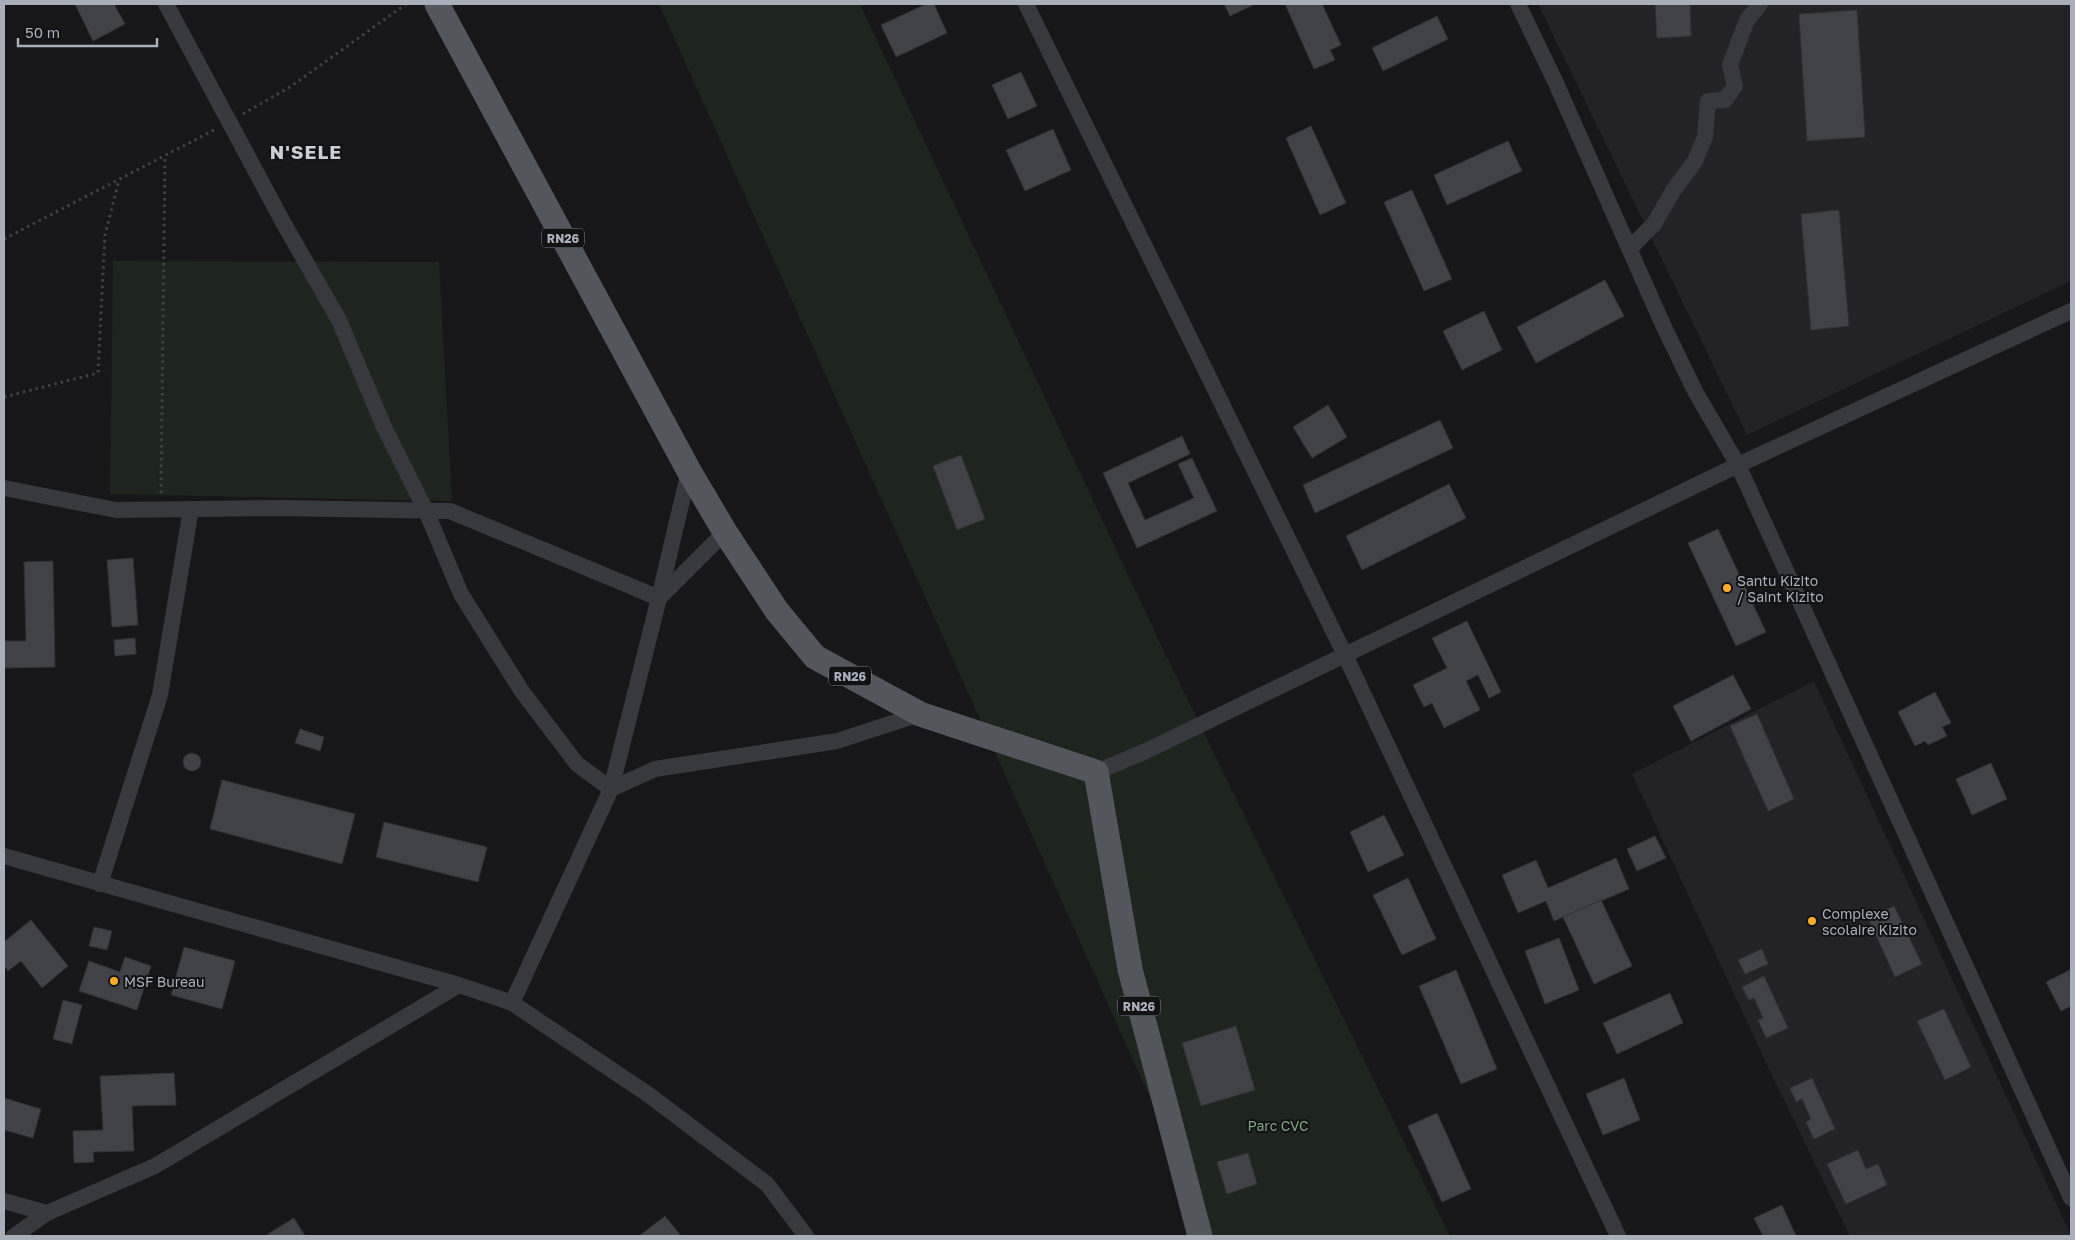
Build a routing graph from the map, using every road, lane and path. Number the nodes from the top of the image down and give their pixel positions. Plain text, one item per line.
1 (166, 4) edge
2 (406, 4) edge
3 (437, 4) edge
4 (1026, 4) edge
5 (1518, 4) edge
6 (1760, 4) edge
7 (230, 122) junction
8 (165, 156) junction
9 (119, 180) junction
10 (4, 239) edge
11 (1630, 248) junction
12 (2071, 311) edge
13 (4, 397) edge
14 (1738, 465) junction
15 (689, 472) junction
16 (4, 488) edge
17 (191, 509) junction
18 (161, 510) junction
19 (426, 511) junction
20 (725, 532) junction
21 (660, 598) junction
22 (1345, 655) junction
23 (920, 714) junction
24 (1096, 772) junction
25 (611, 789) junction
26 (4, 856) edge
27 (100, 884) junction
28 (459, 985) junction
29 (512, 1003) junction
30 (2071, 1198) edge
31 (4, 1201) edge
32 (47, 1213) junction
33 (14, 1236) edge
34 (806, 1236) edge
35 (1200, 1236) edge
36 (1618, 1236) edge

1 - 7 street
2 - 7 path
3 - 15 main road, RN26
4 - 22 street
5 - 11 street
6 - 11 street
7 - 8 path
7 - 19 street
8 - 9 path
8 - 18 path
9 - 10 path
9 - 13 path
11 - 14 street
12 - 14 street
14 - 22 street
14 - 30 street
15 - 20 main road, RN26
15 - 21 street
16 - 18 street
17 - 18 street
17 - 19 street
17 - 27 street
19 - 21 street
19 - 25 street
20 - 21 street
20 - 23 main road, RN26
21 - 25 street
22 - 24 street
22 - 36 street
23 - 24 main road, RN26
23 - 25 street
24 - 35 main road, RN26
25 - 29 street
26 - 27 street
27 - 28 street
28 - 29 street
28 - 32 street
29 - 34 street
31 - 32 street
32 - 33 street

